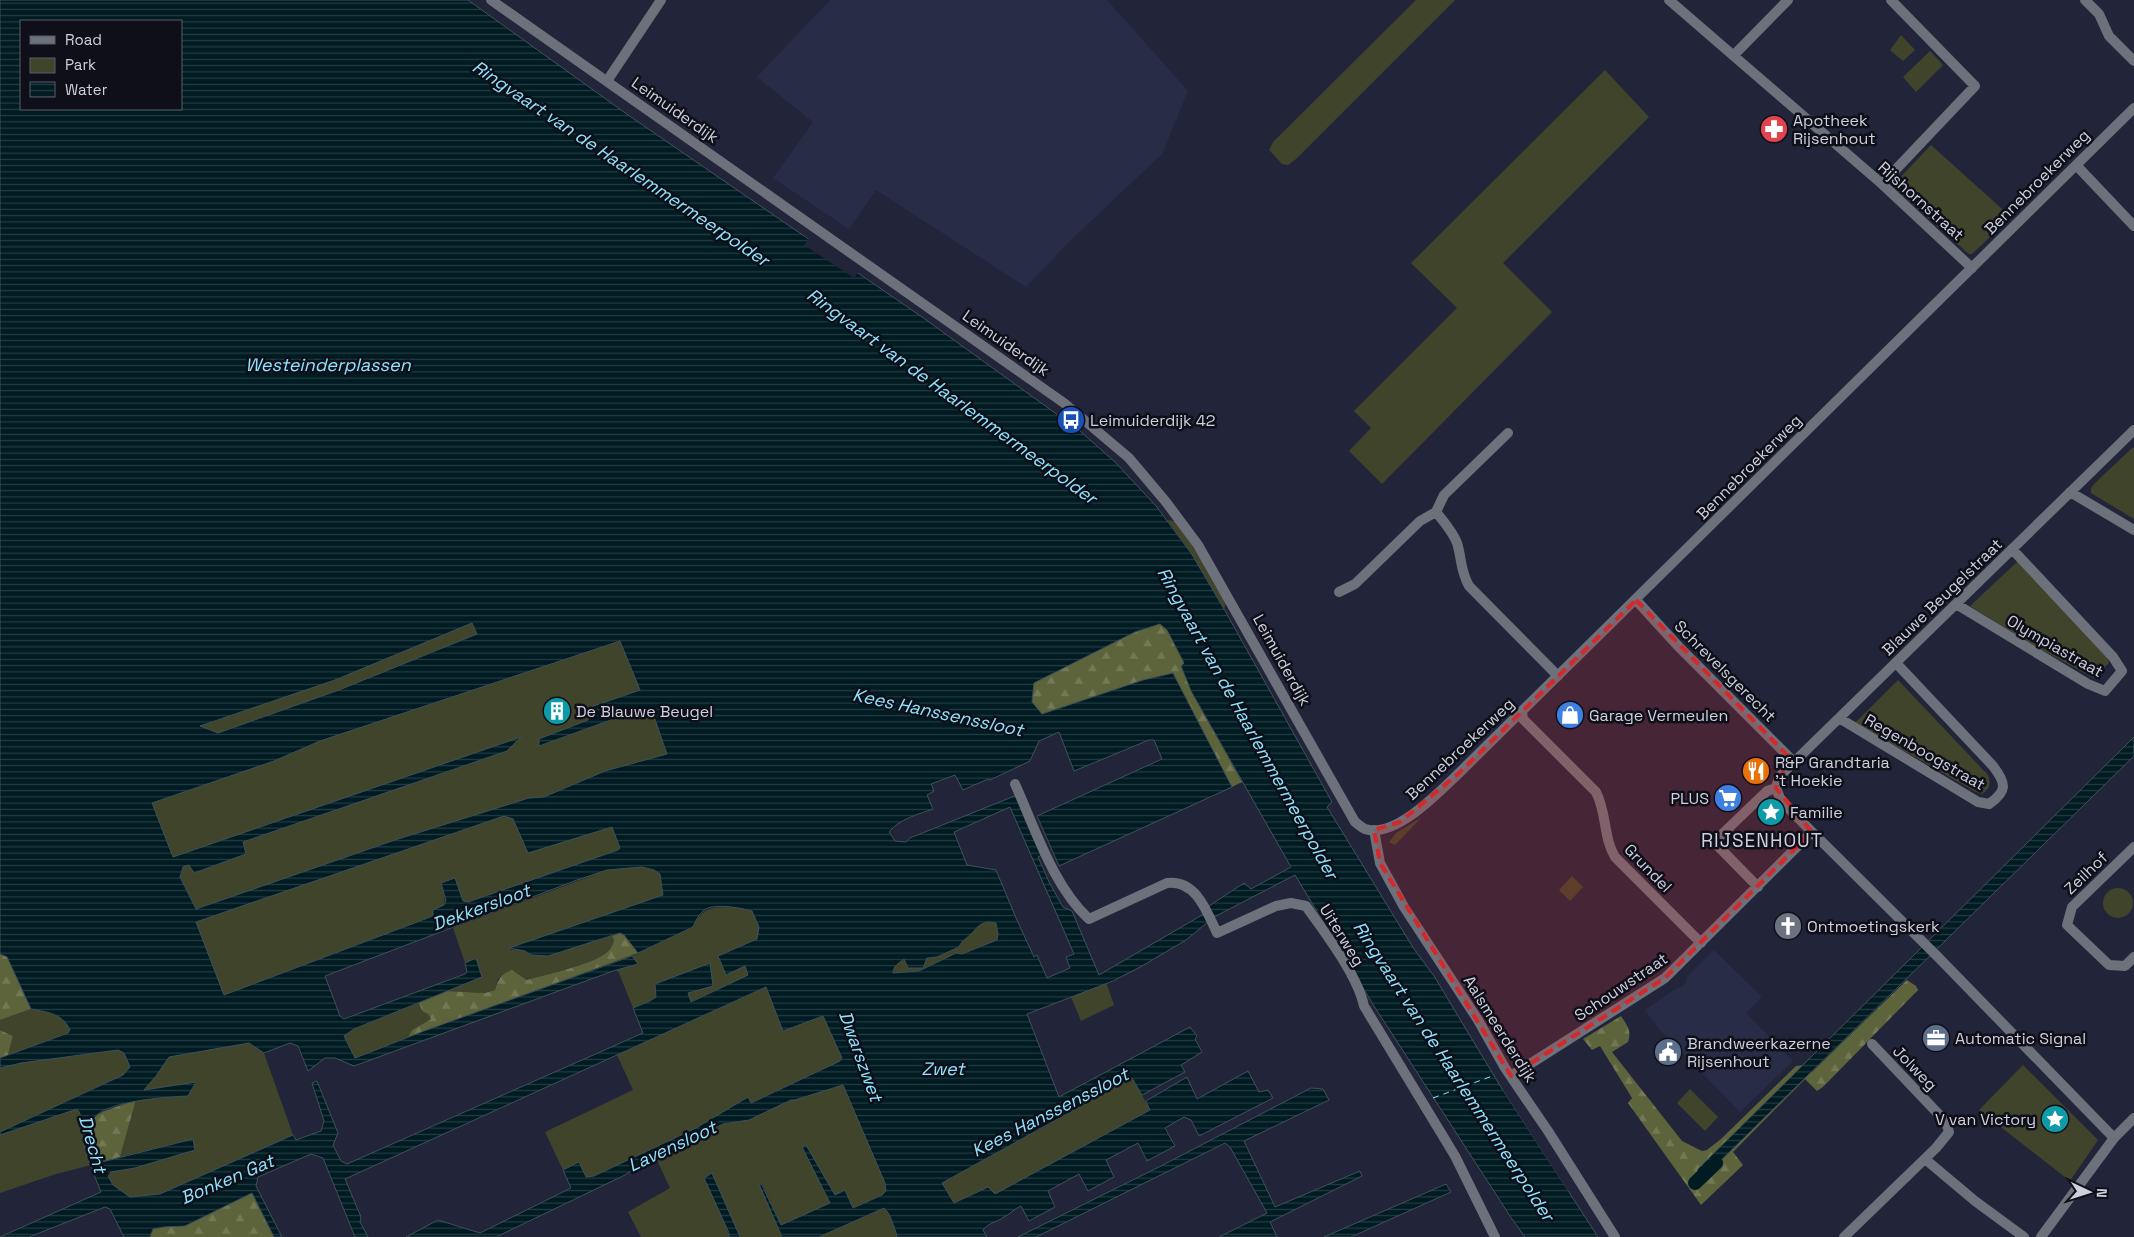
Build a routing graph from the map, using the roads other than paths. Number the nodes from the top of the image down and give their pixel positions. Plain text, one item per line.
1 (491, 0) edge
2 (661, 0) edge
3 (1669, 0) edge
4 (1788, 0) edge
5 (1891, 0) edge
6 (2085, 0) edge
7 (1734, 55) junction
8 (2134, 62) edge
9 (607, 81) junction
10 (2134, 108) edge
11 (2076, 165) junction
12 (1882, 184) junction
13 (2134, 226) edge
14 (1972, 268) junction
15 (1508, 433) dead end
16 (2132, 437) edge
17 (2070, 492) junction
18 (1436, 512) junction
19 (2134, 530) edge
20 (2012, 549) junction
21 (1339, 592) dead end
22 (1636, 600) junction
23 (1956, 604) junction
24 (1896, 663) junction
25 (1558, 676) junction
26 (1522, 712) junction
27 (1839, 718) junction
28 (1794, 762) junction
29 (1015, 784) dead end
30 (1776, 788) junction
31 (1374, 830) junction
32 (1812, 832) junction
33 (2133, 849) edge
34 (1758, 886) junction
35 (1701, 943) junction
36 (2134, 957) edge
37 (1872, 1044) dead end
38 (1511, 1076) junction
39 (2134, 1118) edge
40 (2114, 1138) junction
41 (1925, 1159) junction
42 (1494, 1237) edge
43 (1615, 1237) edge
44 (1844, 1237) edge
45 (2024, 1237) edge
46 (2041, 1237) edge

1 - 9 street, Leimuiderdijk
2 - 9 street
3 - 7 street, Rijshornstraat
4 - 7 street
5 - 12 street
6 - 8 street
7 - 12 street, Rijshornstraat
9 - 31 street, Leimuiderdijk
10 - 11 street, Bennebroekerweg
11 - 13 street
11 - 14 street, Bennebroekerweg
12 - 14 street, Rijshornstraat
14 - 22 street, Bennebroekerweg
15 - 18 street
16 - 17 street, Blauwe Beugelstraat
17 - 19 street
17 - 20 street, Blauwe Beugelstraat
18 - 21 street
18 - 25 street
20 - 23 street, Blauwe Beugelstraat
20 - 23 street, Olympiastraat
22 - 25 street, Bennebroekerweg
22 - 28 street, Schrevelsgerecht
23 - 24 street, Blauwe Beugelstraat
24 - 27 street, Blauwe Beugelstraat
24 - 27 street, Regenboogstraat
25 - 26 street, Bennebroekerweg
26 - 31 street, Bennebroekerweg
26 - 35 street, Grundel
27 - 28 street, Blauwe Beugelstraat
28 - 30 street, Blauwe Beugelstraat
29 - 42 street, Uiterweg
30 - 32 street
30 - 34 street
31 - 38 street, Aalsmeerderdijk
32 - 34 street, Schouwstraat
32 - 40 street
33 - 36 street, Zeilhof
34 - 35 street, Schouwstraat
35 - 38 street, Schouwstraat
37 - 41 street, Jolweg
38 - 43 street, Aalsmeerderdijk
39 - 40 street
40 - 46 street
41 - 44 street, Jolweg
41 - 45 street

